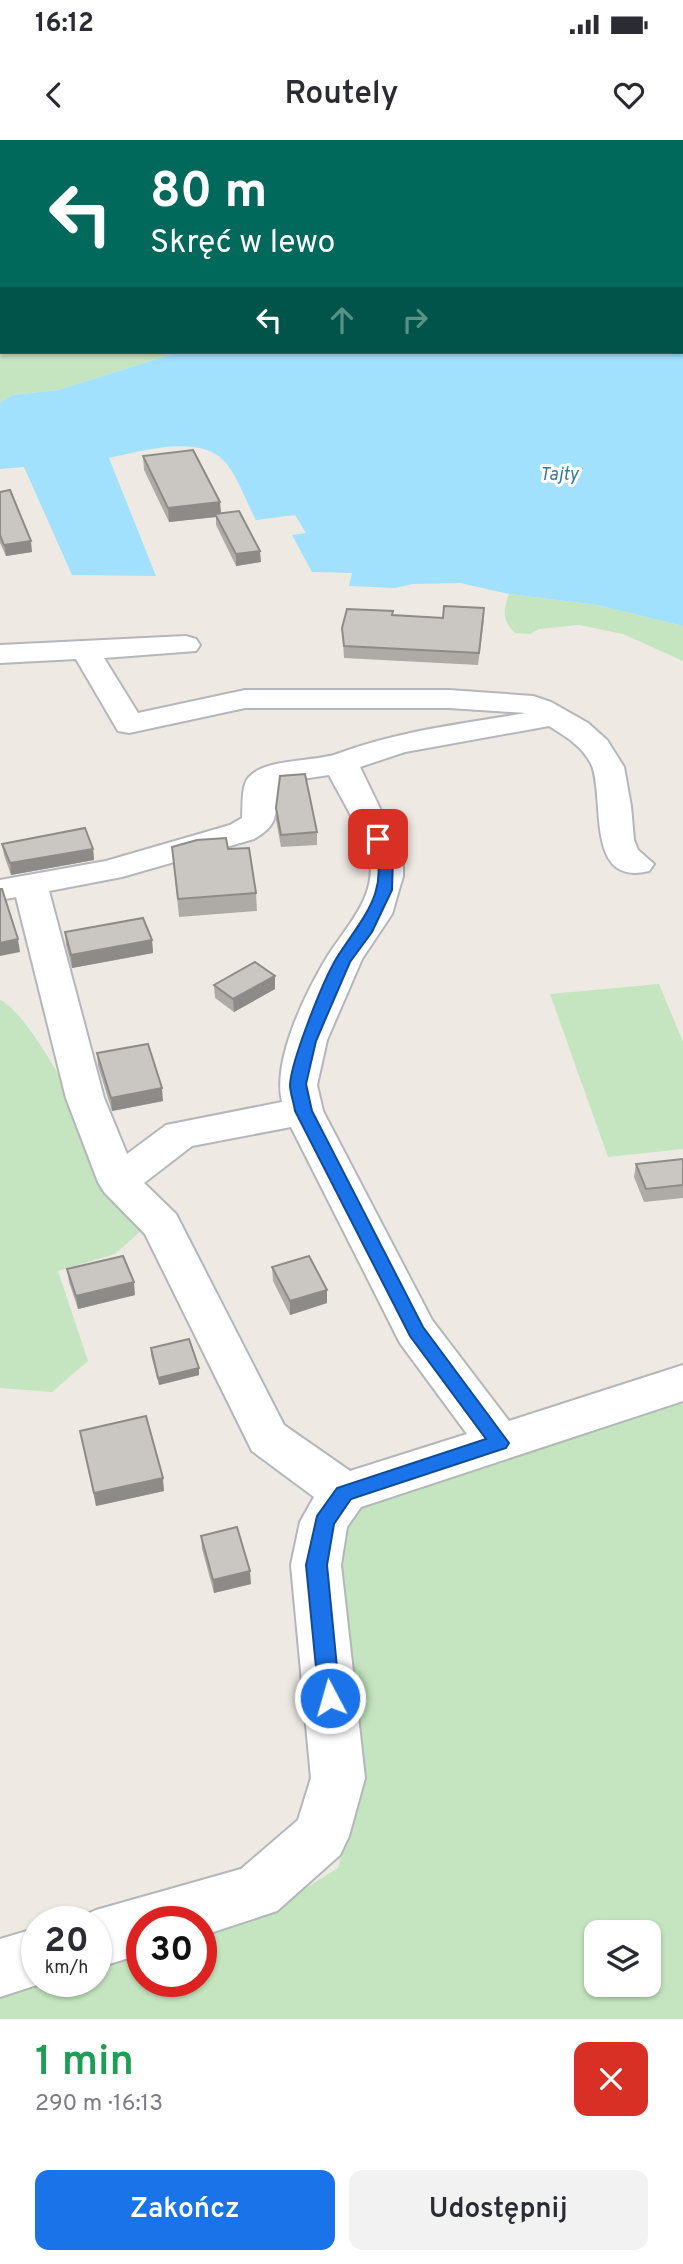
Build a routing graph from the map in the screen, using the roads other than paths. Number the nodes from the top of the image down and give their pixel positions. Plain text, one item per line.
1 (186, 645) dead end
2 (84, 648) junction
3 (0, 654) edge
4 (552, 715) junction
5 (344, 763) junction
6 (637, 864) dead end
7 (15, 888) edge
8 (303, 1111) junction
9 (118, 1182) junction
10 (683, 1383) edge
11 (500, 1443) junction
12 (344, 1493) junction
13 (210, 1906) edge
14 (21, 1962) edge
15 (0, 1968) edge

1 - 2 street
2 - 3 street
2 - 4 street
4 - 5 street
4 - 6 street
5 - 7 street
5 - 8 street
7 - 9 street
8 - 9 street
8 - 11 street
9 - 12 street
10 - 11 street
11 - 12 street
12 - 13 street
14 - 15 street

